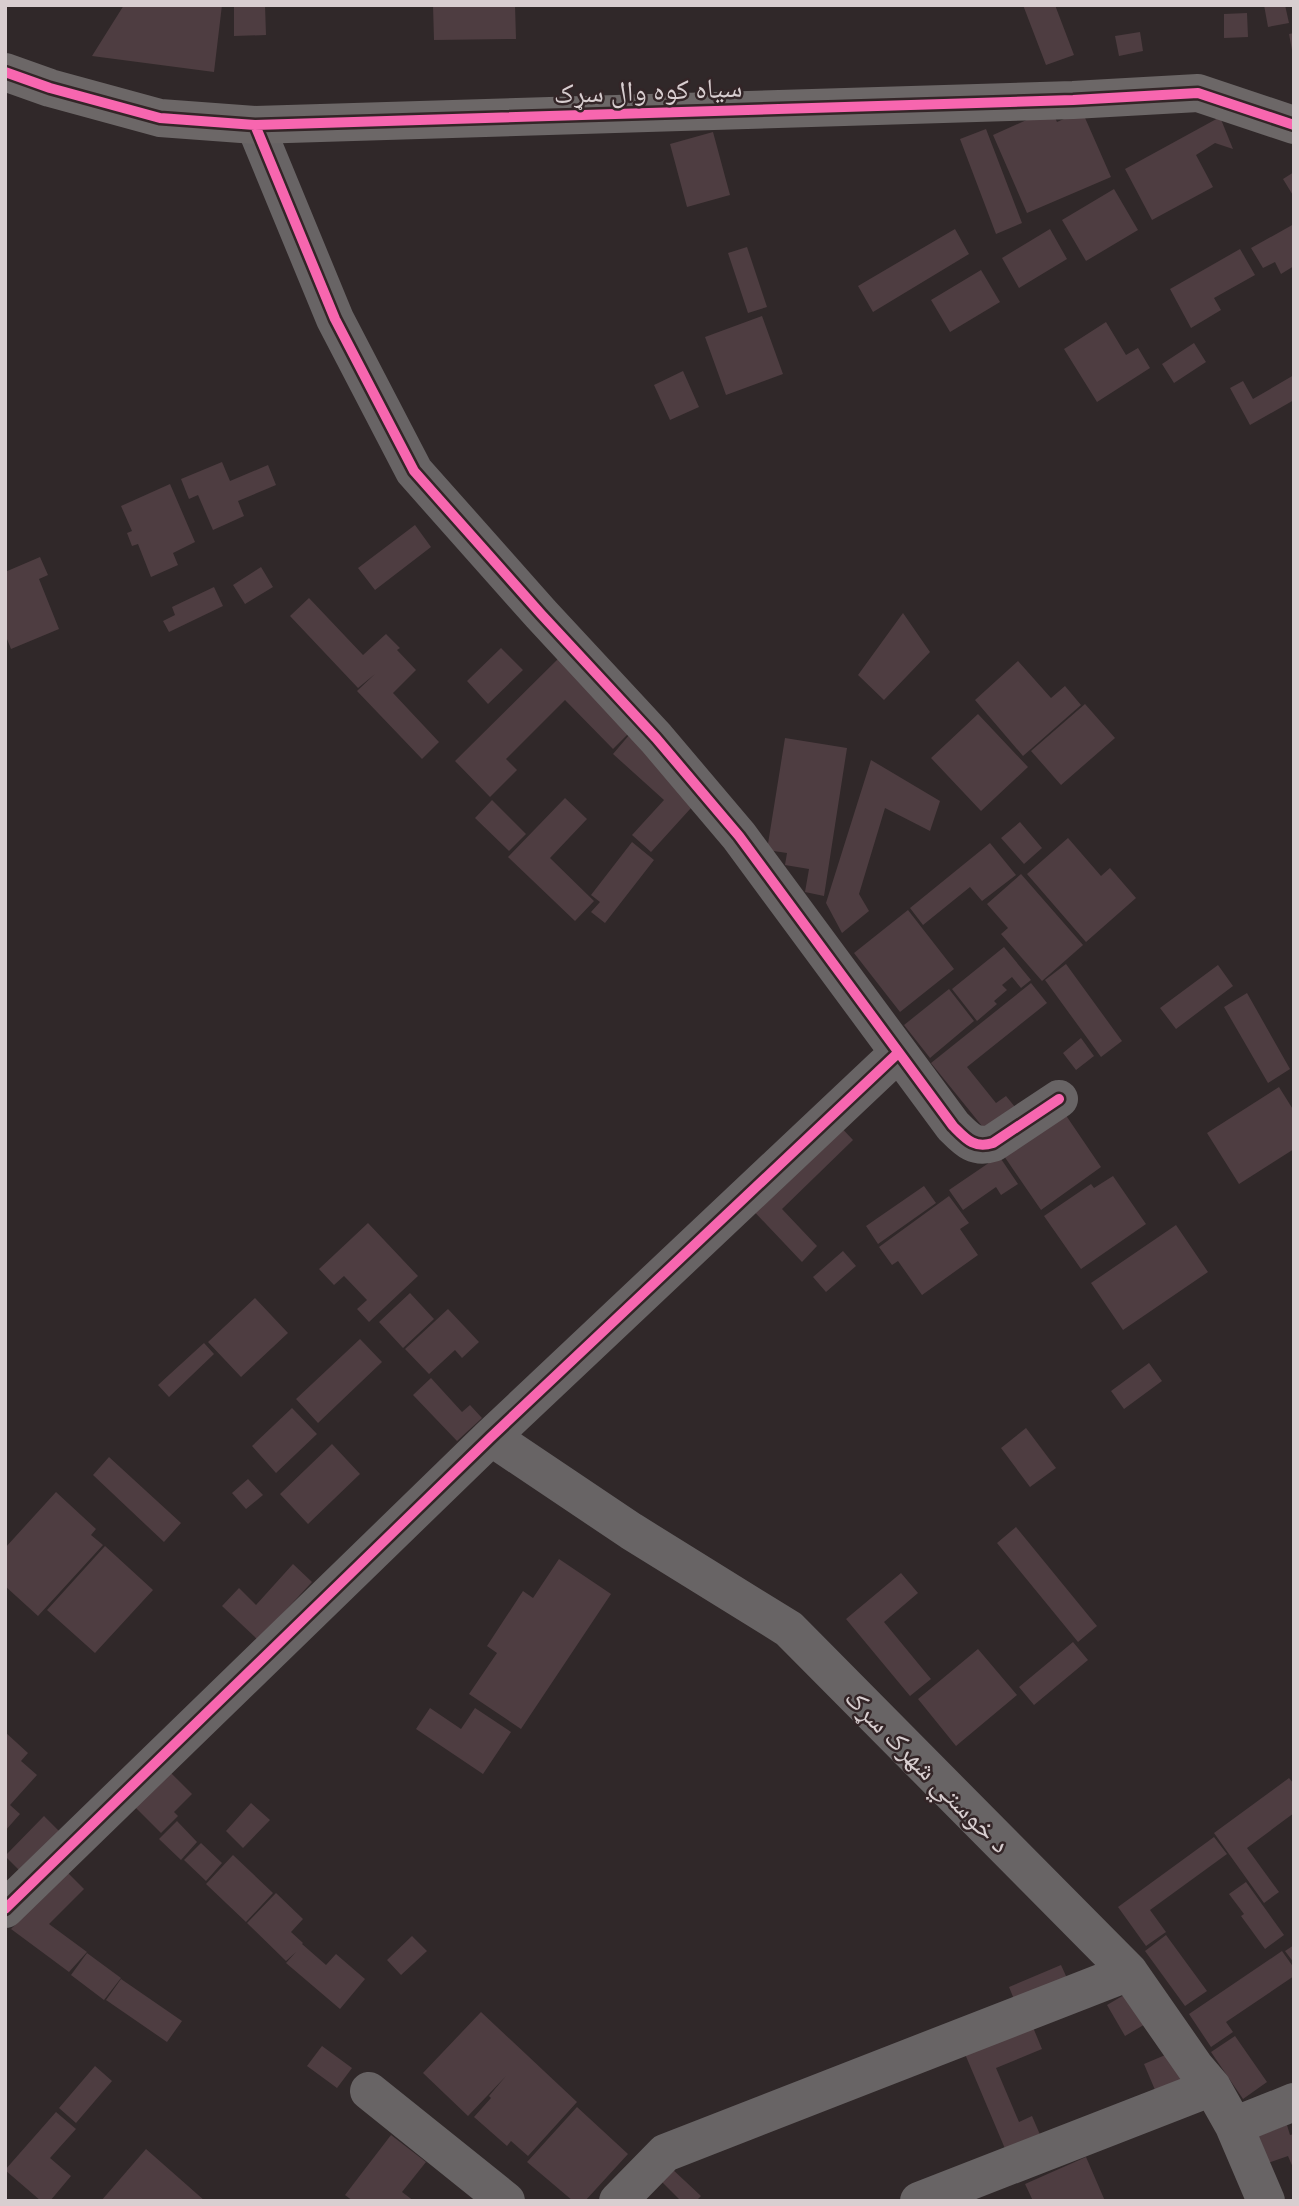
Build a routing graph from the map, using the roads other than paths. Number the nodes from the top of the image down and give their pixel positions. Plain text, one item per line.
1 (5, 72) edge
2 (255, 125) junction
3 (1294, 125) edge
4 (898, 1053) junction
5 (1059, 1099) dead end
6 (491, 1437) junction
7 (5, 1909) edge
8 (1129, 1972) junction
9 (1212, 2087) junction
10 (369, 2091) dead end
11 (1294, 2102) edge
12 (1234, 2126) junction
13 (506, 2201) edge
14 (618, 2201) edge
15 (919, 2201) edge
16 (1266, 2201) edge

1 - 2 street, سیاه کوه وال سړک
2 - 3 street, سیاه کوه وال سړک
2 - 4 street
4 - 5 street
4 - 6 street
6 - 7 street
6 - 8 street, د خوستي شهرک سړک
8 - 9 street, د خوستي شهرک سړک
8 - 14 street
9 - 12 street, د خوستي شهرک سړک
9 - 15 street
10 - 13 street
11 - 12 street
12 - 16 street, د خوستي شهرک سړک

